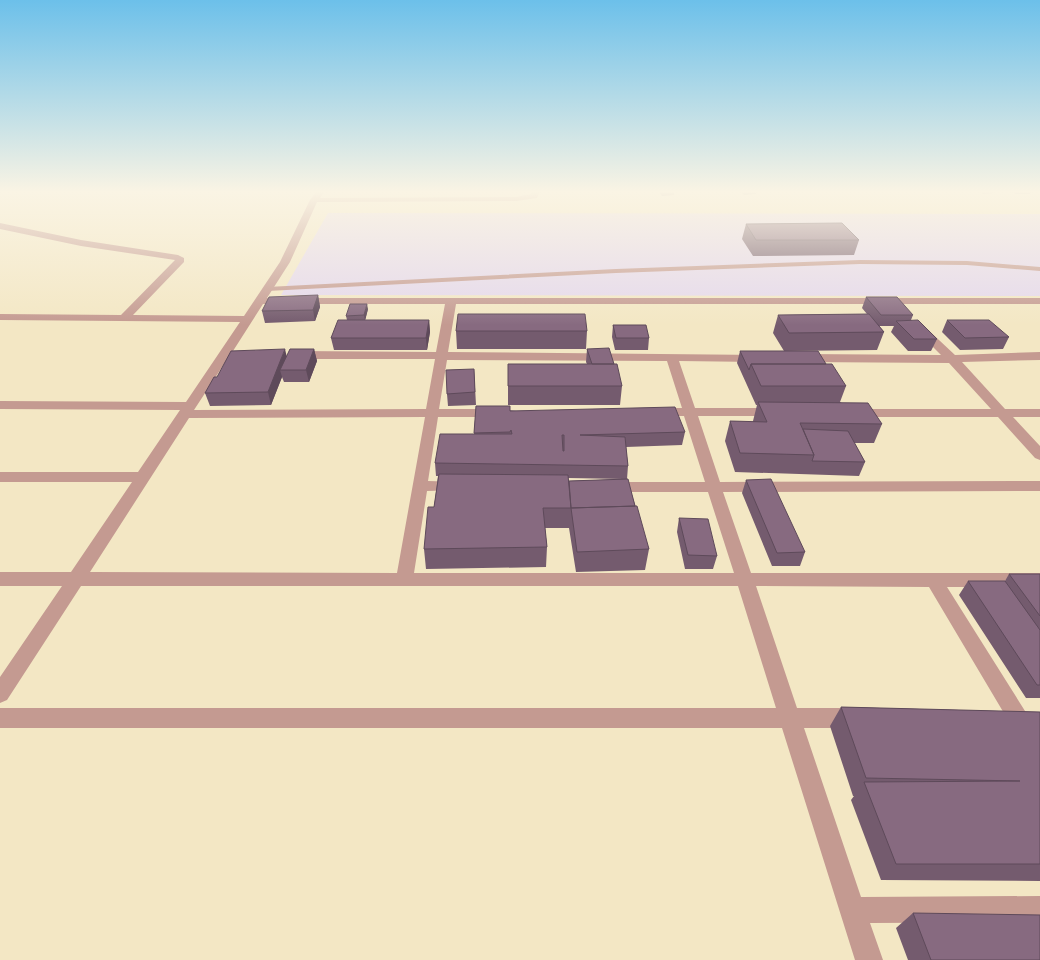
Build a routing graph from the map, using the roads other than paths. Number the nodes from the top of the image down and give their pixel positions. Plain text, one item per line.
1 (47, 236) edge
2 (297, 236) edge
3 (1040, 269) edge
4 (263, 295) junction
5 (451, 301) junction
6 (893, 301) junction
7 (1040, 301) edge
8 (0, 317) edge
9 (124, 318) junction
10 (247, 318) junction
11 (224, 354) junction
12 (263, 355) edge
13 (283, 355) edge
14 (1040, 356) edge
15 (441, 357) junction
16 (672, 358) junction
17 (768, 358) edge
18 (788, 358) edge
19 (952, 359) junction
20 (0, 405) edge
21 (187, 410) junction
22 (640, 412) edge
23 (690, 412) junction
24 (787, 412) edge
25 (846, 412) edge
26 (432, 413) junction
27 (511, 413) edge
28 (1002, 413) junction
29 (1040, 413) edge
30 (1040, 454) edge
31 (0, 477) edge
32 (143, 477) junction
33 (420, 486) junction
34 (469, 486) edge
35 (1040, 486) edge
36 (596, 487) edge
37 (714, 487) junction
38 (0, 579) edge
39 (75, 580) junction
40 (404, 580) junction
41 (745, 580) junction
42 (934, 580) junction
43 (1040, 580) edge
44 (0, 694) edge
45 (0, 718) edge
46 (790, 718) junction
47 (869, 718) edge
48 (1040, 718) edge
49 (1040, 909) edge
50 (852, 910) junction
51 (869, 960) edge

1 - 9 street
2 - 4 street
3 - 4 lane
4 - 5 street
4 - 10 street
5 - 6 street
5 - 15 street
6 - 7 street
6 - 19 street
8 - 9 street
9 - 10 street
10 - 11 street
11 - 12 street
11 - 21 street
13 - 15 street
14 - 19 street
15 - 16 street
15 - 26 street
16 - 17 street
16 - 23 street
18 - 19 street
19 - 28 street
20 - 21 street
21 - 26 street
21 - 32 street
22 - 23 street
23 - 24 street
23 - 37 street
25 - 28 street
26 - 27 street
26 - 33 street
28 - 29 street
28 - 30 street
31 - 32 street
32 - 39 street
33 - 34 street
33 - 40 street
35 - 37 street
36 - 37 street
37 - 41 street
38 - 39 street
39 - 40 street
39 - 44 street
40 - 41 street
41 - 42 street
41 - 46 street
42 - 43 street
42 - 48 street
45 - 46 street
46 - 47 street
46 - 50 street
49 - 50 street
50 - 51 street

